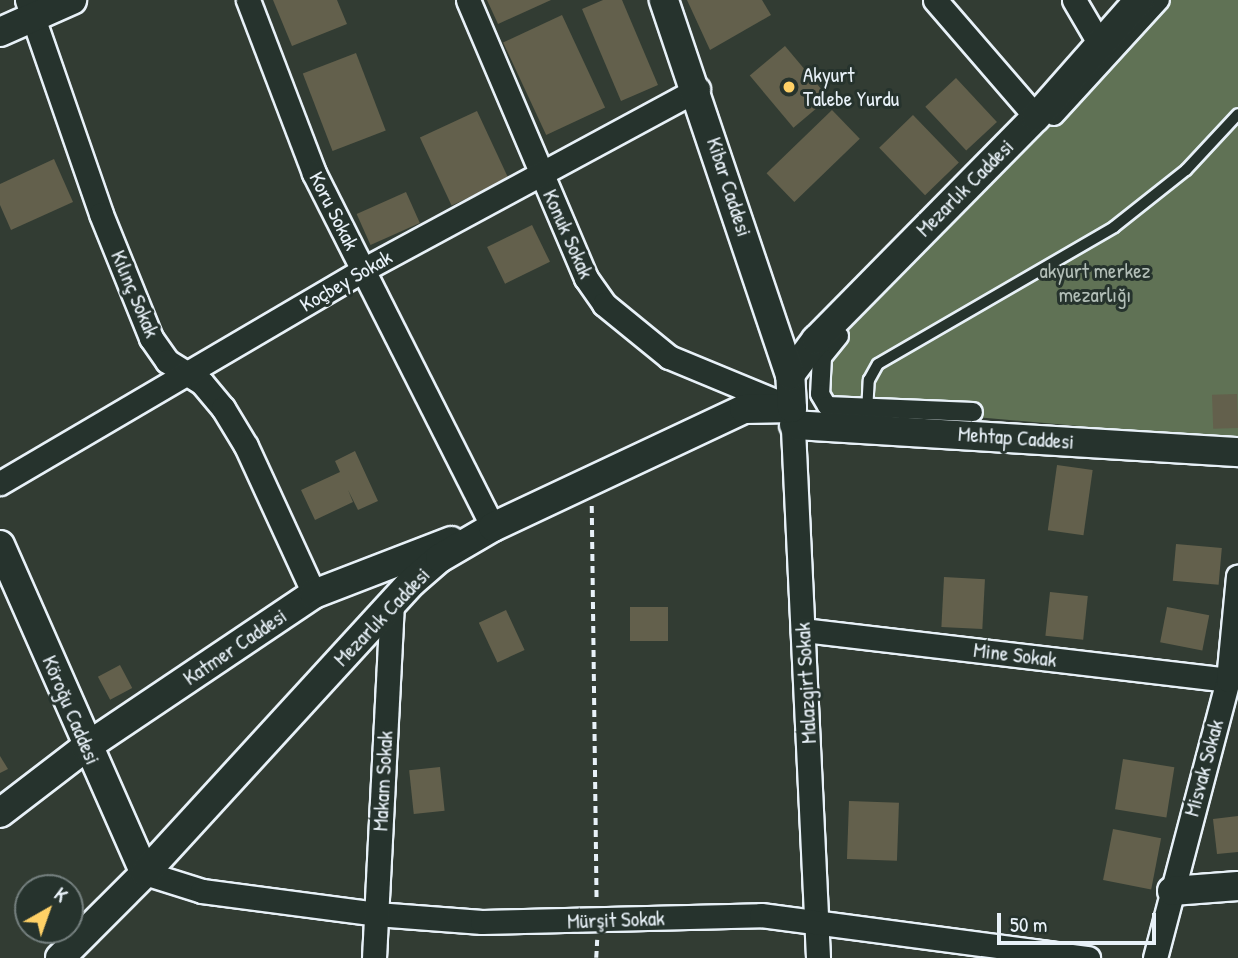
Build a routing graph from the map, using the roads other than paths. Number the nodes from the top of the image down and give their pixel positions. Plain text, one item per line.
1 (72, 0) edge
2 (248, 0) edge
3 (468, 0) edge
4 (664, 0) edge
5 (935, 0) edge
6 (1074, 0) edge
7 (1139, 0) edge
8 (1160, 0) edge
9 (30, 8) edge
10 (0, 32) edge
11 (1101, 46) junction
12 (698, 89) junction
13 (1238, 114) edge
14 (1036, 117) junction
15 (542, 174) junction
16 (363, 270) junction
17 (187, 373) junction
18 (790, 375) junction
19 (973, 412) dead end
20 (793, 416) junction
21 (866, 418) junction
22 (1238, 452) edge
23 (0, 482) edge
24 (493, 527) junction
25 (0, 545) edge
26 (1238, 576) edge
27 (314, 594) junction
28 (392, 604) junction
29 (1236, 623) edge
30 (803, 630) junction
31 (1228, 680) junction
32 (86, 747) junction
33 (0, 813) edge
34 (145, 873) junction
35 (1238, 886) edge
36 (1172, 891) junction
37 (376, 914) junction
38 (816, 919) junction
39 (60, 958) edge
40 (374, 958) edge
41 (818, 958) edge
42 (1088, 958) edge
43 (1155, 958) edge

1 - 9 street
2 - 16 street, Koru Sokak
3 - 15 street, Konuk Sokak
4 - 12 street, Kibar Caddesi
5 - 14 street
6 - 11 street
7 - 11 street, Mezarlık Caddesi
8 - 21 street
9 - 10 street
9 - 17 street, Kılınç Sokak
11 - 14 street, Mezarlık Caddesi
12 - 15 street, Koçbey Sokak
12 - 18 street, Kibar Caddesi
13 - 21 lane
14 - 18 street, Mezarlık Caddesi
15 - 16 street, Koçbey Sokak
15 - 20 street, Konuk Sokak
16 - 17 street, Koçbey Sokak
16 - 24 street, Koru Sokak
17 - 23 street, Koçbey Sokak
17 - 27 street, Kılınç Sokak
18 - 20 street, Kibar Caddesi
19 - 21 street
20 - 21 street, Mehtap Caddesi
20 - 24 street, Mezarlık Caddesi
20 - 30 street, Malazgirt Sokak
21 - 22 street, Mehtap Caddesi
24 - 27 street, Katmer Caddesi
24 - 28 street, Mezarlık Caddesi
25 - 32 street, Köroğu Caddesi
26 - 29 street, Misvak Sokak
27 - 32 street, Katmer Caddesi
28 - 34 street, Mezarlık Caddesi
28 - 37 street, Makam Sokak
29 - 31 street, Misvak Sokak
30 - 31 street, Mine Sokak
30 - 38 street, Malazgirt Sokak
31 - 36 street, Misvak Sokak
32 - 33 street, Katmer Caddesi
32 - 34 street, Köroğu Caddesi
34 - 37 street, Mürşit Sokak
34 - 39 street, Mezarlık Caddesi
35 - 36 street
36 - 43 street, Misvak Sokak
37 - 38 street, Mürşit Sokak
37 - 40 street, Makam Sokak
38 - 41 street, Malazgirt Sokak
38 - 42 street, Mürşit Sokak

